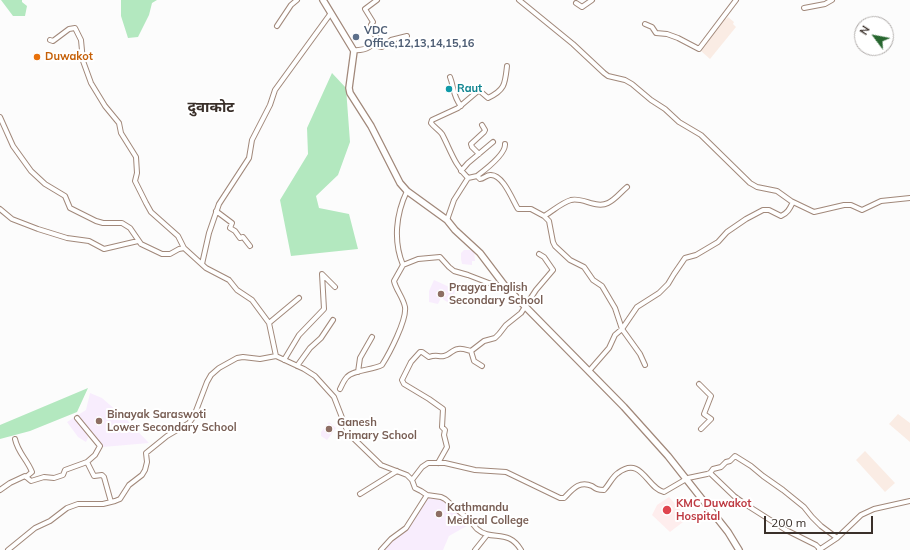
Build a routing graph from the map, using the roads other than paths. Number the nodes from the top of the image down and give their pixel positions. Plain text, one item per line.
1 (297, 0) edge
2 (323, 0) edge
3 (377, 0) edge
4 (519, 0) edge
5 (592, 0) edge
6 (736, 0) edge
7 (832, 0) edge
8 (576, 3) dead end
9 (804, 8) dead end
10 (331, 14) junction
11 (645, 24) dead end
12 (277, 26) dead end
13 (407, 36) dead end
14 (50, 40) dead end
15 (375, 42) junction
16 (353, 50) junction
17 (507, 66) dead end
18 (450, 77) dead end
19 (461, 106) junction
20 (0, 117) edge
21 (482, 125) dead end
22 (493, 142) dead end
23 (505, 144) dead end
24 (479, 154) junction
25 (460, 171) junction
26 (477, 176) junction
27 (468, 178) junction
28 (627, 187) dead end
29 (407, 191) junction
30 (910, 198) edge
31 (793, 202) junction
32 (0, 209) edge
33 (216, 211) junction
34 (544, 216) junction
35 (447, 220) junction
36 (138, 241) junction
37 (250, 246) dead end
38 (184, 248) junction
39 (539, 254) dead end
40 (202, 264) junction
41 (402, 265) junction
42 (505, 286) junction
43 (335, 287) dead end
44 (299, 298) dead end
45 (525, 305) junction
46 (333, 320) dead end
47 (269, 323) junction
48 (622, 329) junction
49 (372, 337) dead end
50 (471, 351) junction
51 (276, 356) junction
52 (284, 360) junction
53 (645, 365) dead end
54 (297, 366) junction
55 (482, 366) dead end
56 (589, 371) junction
57 (358, 372) junction
58 (699, 384) dead end
59 (340, 389) dead end
60 (78, 418) dead end
61 (700, 429) dead end
62 (15, 439) dead end
63 (87, 462) junction
64 (438, 463) junction
65 (397, 470) junction
66 (710, 473) junction
67 (26, 477) junction
68 (686, 479) junction
69 (412, 480) junction
70 (0, 490) edge
71 (360, 494) dead end
72 (427, 495) junction
73 (910, 501) edge
74 (111, 502) junction
75 (487, 535) junction
76 (837, 538) junction
77 (8, 550) edge
78 (381, 550) edge
79 (475, 550) edge
80 (521, 550) edge
81 (739, 550) edge
82 (820, 550) edge

1 - 12 street
2 - 10 main road
3 - 15 street
4 - 31 street
5 - 8 street
6 - 11 street
7 - 9 street
10 - 16 main road
10 - 33 street
13 - 15 street
14 - 38 street
15 - 16 street
16 - 29 main road
17 - 19 street
18 - 19 street
19 - 25 street
20 - 36 street
21 - 24 street
22 - 24 street
23 - 26 street
24 - 25 street
25 - 27 street
26 - 27 street
26 - 34 street
27 - 35 street
28 - 34 street
29 - 35 main road
29 - 41 street
30 - 31 street
31 - 48 street
32 - 36 street
33 - 37 street
33 - 40 street
34 - 48 street
35 - 42 main road
36 - 38 street
38 - 40 street
39 - 45 street
40 - 47 street
41 - 42 street
41 - 57 street
42 - 45 main road
43 - 52 street
44 - 47 street
45 - 50 street
45 - 56 main road
46 - 54 street
47 - 51 street
48 - 53 street
48 - 56 street
49 - 57 street
50 - 55 street
50 - 64 street
51 - 52 street
51 - 74 street
52 - 54 street
54 - 65 street
56 - 68 main road
57 - 59 street
58 - 61 street
60 - 63 street
62 - 67 street
63 - 67 street
63 - 74 street
64 - 68 street
64 - 69 street
65 - 69 street
65 - 71 street
66 - 68 street
66 - 76 street
66 - 82 street
67 - 70 street
68 - 81 main road
69 - 72 street
72 - 75 street
72 - 78 street
73 - 76 street
74 - 77 street
75 - 79 street
75 - 80 street
76 - 82 street

